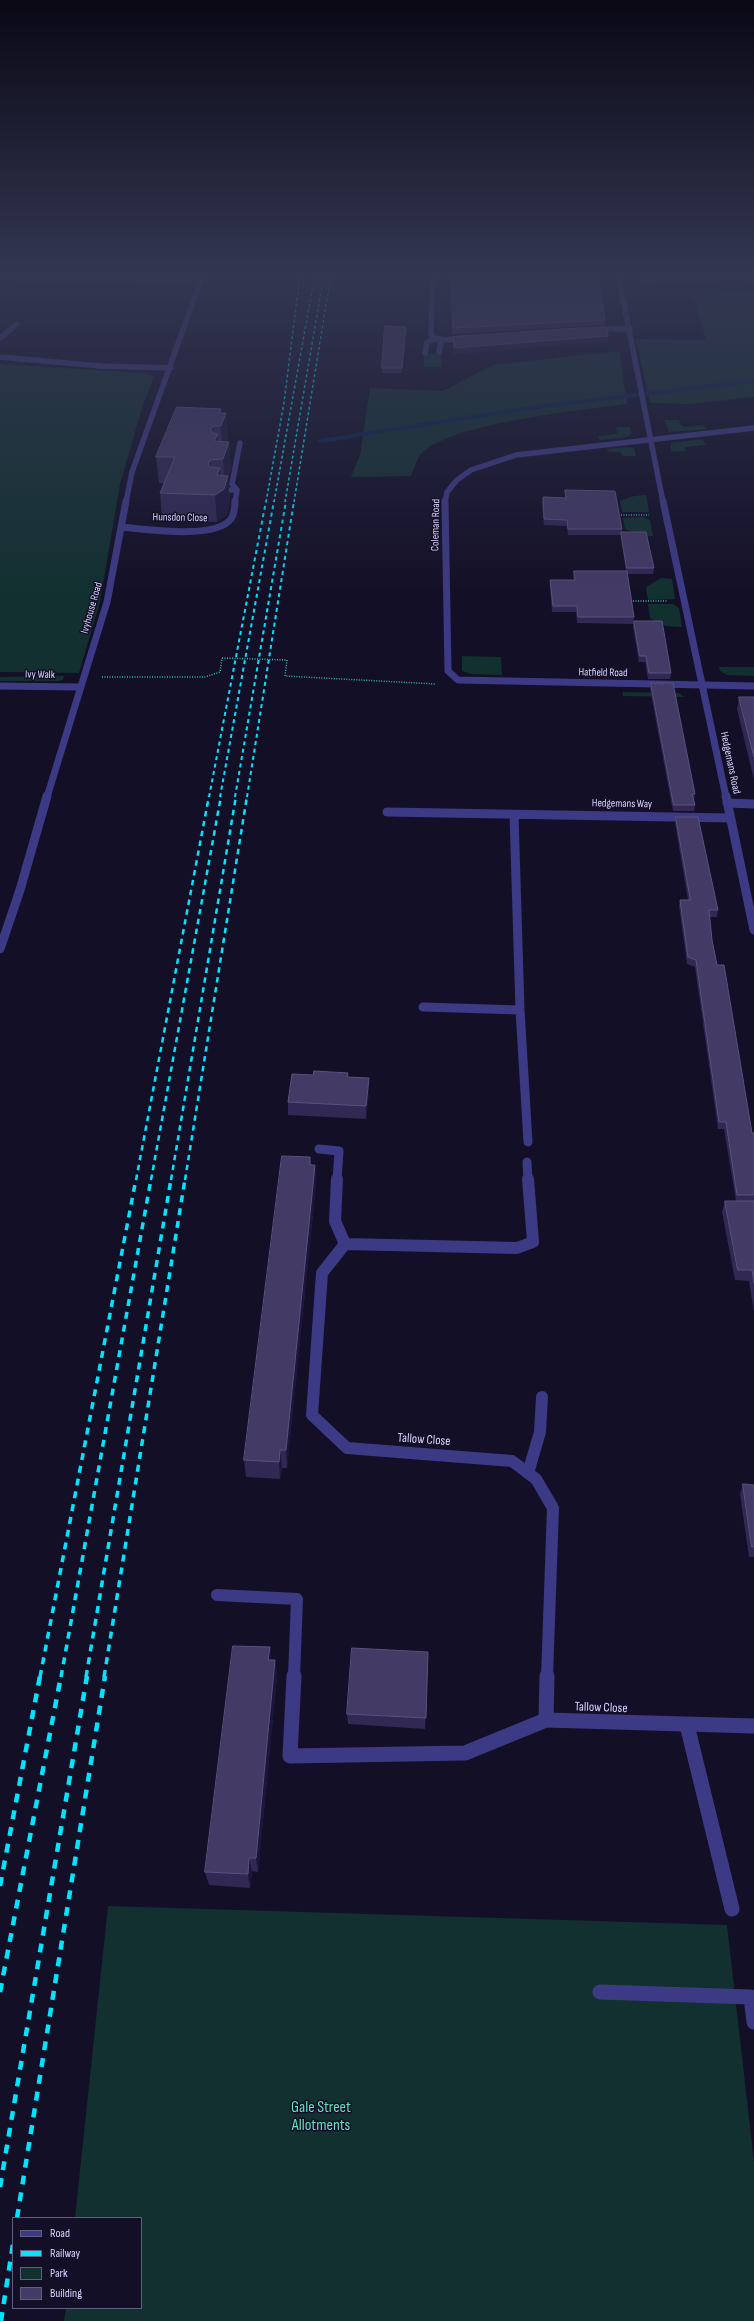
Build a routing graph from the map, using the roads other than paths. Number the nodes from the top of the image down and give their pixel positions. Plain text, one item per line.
1 (166, 382) edge
2 (641, 382) edge
3 (754, 428) edge
4 (650, 439) junction
5 (240, 443) dead end
6 (231, 456) dead end
7 (238, 456) junction
8 (214, 490) edge
9 (237, 490) junction
10 (121, 527) junction
11 (453, 677) joint
12 (0, 686) edge
13 (703, 686) junction
14 (754, 686) edge
15 (79, 687) junction
16 (727, 803) junction
17 (754, 804) edge
18 (387, 812) dead end
19 (514, 815) junction
20 (730, 818) junction
21 (754, 930) edge
22 (0, 949) edge
23 (423, 1007) dead end
24 (520, 1010) junction
25 (528, 1142) dead end
26 (319, 1150) dead end
27 (527, 1162) dead end
28 (345, 1244) junction
29 (542, 1397) dead end
30 (528, 1473) junction
31 (217, 1595) dead end
32 (546, 1720) junction
33 (687, 1725) junction
34 (754, 1726) edge
35 (732, 1909) dead end
36 (600, 1992) dead end
37 (754, 2022) edge

1 - 10 street, Ivyhouse Road
2 - 4 street, Hedgemans Road
3 - 4 street, Coleman Road
4 - 11 street, Coleman Road
4 - 13 street, Hedgemans Road
5 - 7 street, Hunsdon Close
6 - 7 street
7 - 9 street, Hunsdon Close
8 - 9 street
9 - 10 street, Hunsdon Close
10 - 15 street, Ivyhouse Road
11 - 13 street, Hatfield Road
12 - 15 street, Ivy Walk
13 - 14 street, Hatfield Road
13 - 16 street, Hedgemans Road
15 - 22 street, Ivyhouse Road
16 - 17 street
16 - 20 street, Hedgemans Road
18 - 19 street, Hedgemans Way
19 - 20 street, Hedgemans Way
19 - 24 street
20 - 21 street, Hedgemans Road
23 - 24 street
24 - 25 street
26 - 28 street
27 - 28 street
28 - 30 street, Tallow Close
29 - 30 street
30 - 32 street, Tallow Close
31 - 32 street
32 - 33 street, Tallow Close
33 - 34 street, Tallow Close
33 - 35 street
36 - 37 street

